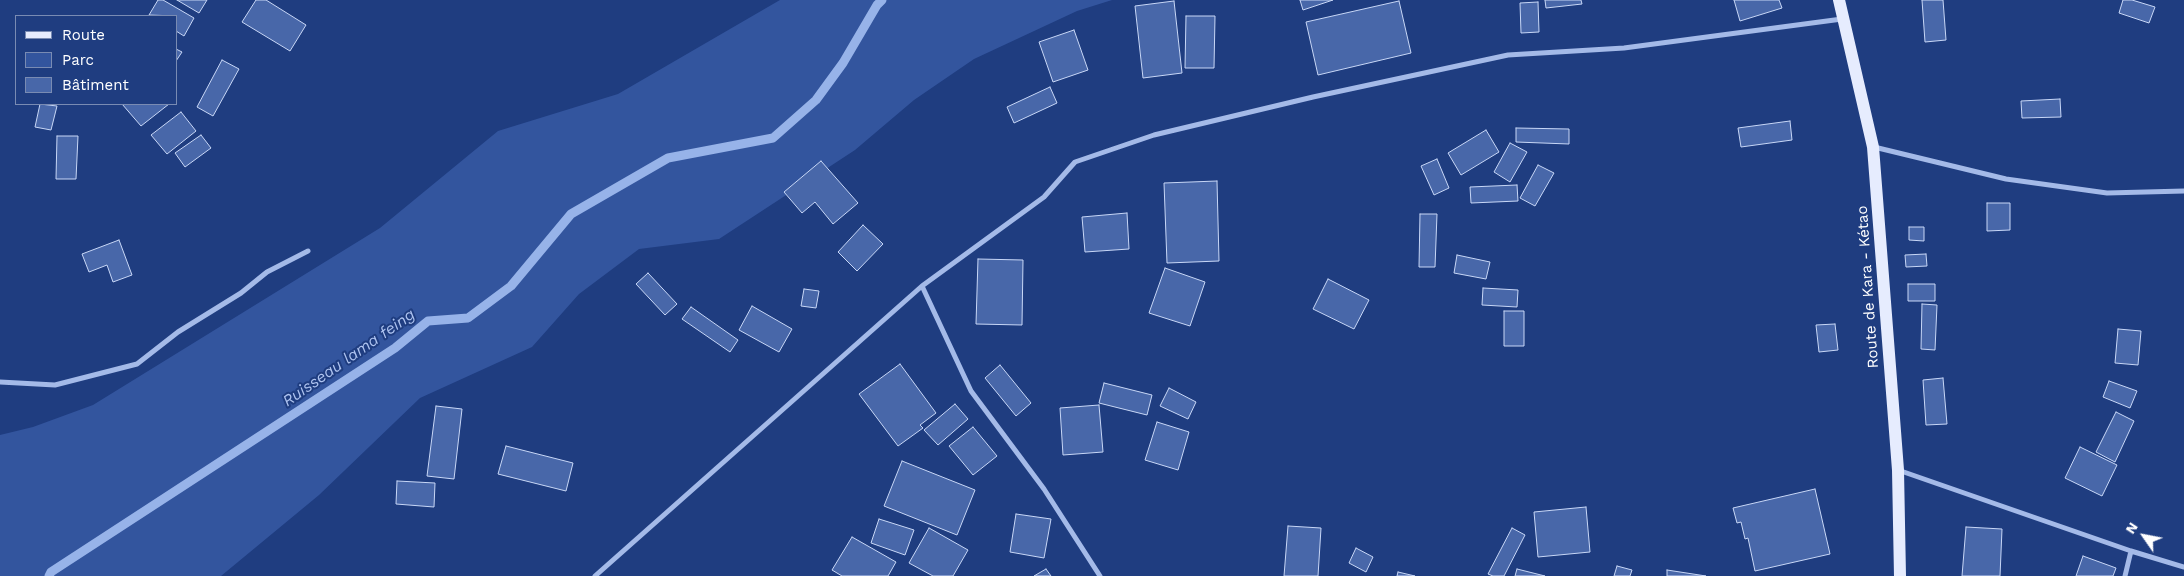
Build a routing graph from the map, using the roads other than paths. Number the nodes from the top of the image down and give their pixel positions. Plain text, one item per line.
1 (1839, 0) edge
2 (1842, 19) junction
3 (1873, 147) junction
4 (2184, 191) edge
5 (308, 251) dead end
6 (922, 286) junction
7 (0, 382) edge
8 (1898, 470) junction
9 (2131, 551) junction
10 (2184, 567) edge
11 (595, 576) edge
12 (1100, 576) edge
13 (1900, 576) edge
14 (2125, 576) edge

1 - 2 main road, Route de Kara - Kétao
2 - 3 main road, Route de Kara - Kétao
2 - 6 street
3 - 4 street
3 - 8 main road, Route de Kara - Kétao
5 - 7 street
6 - 11 street
6 - 12 street
8 - 9 street
8 - 13 main road, Route de Kara - Kétao
9 - 10 street
9 - 14 street

